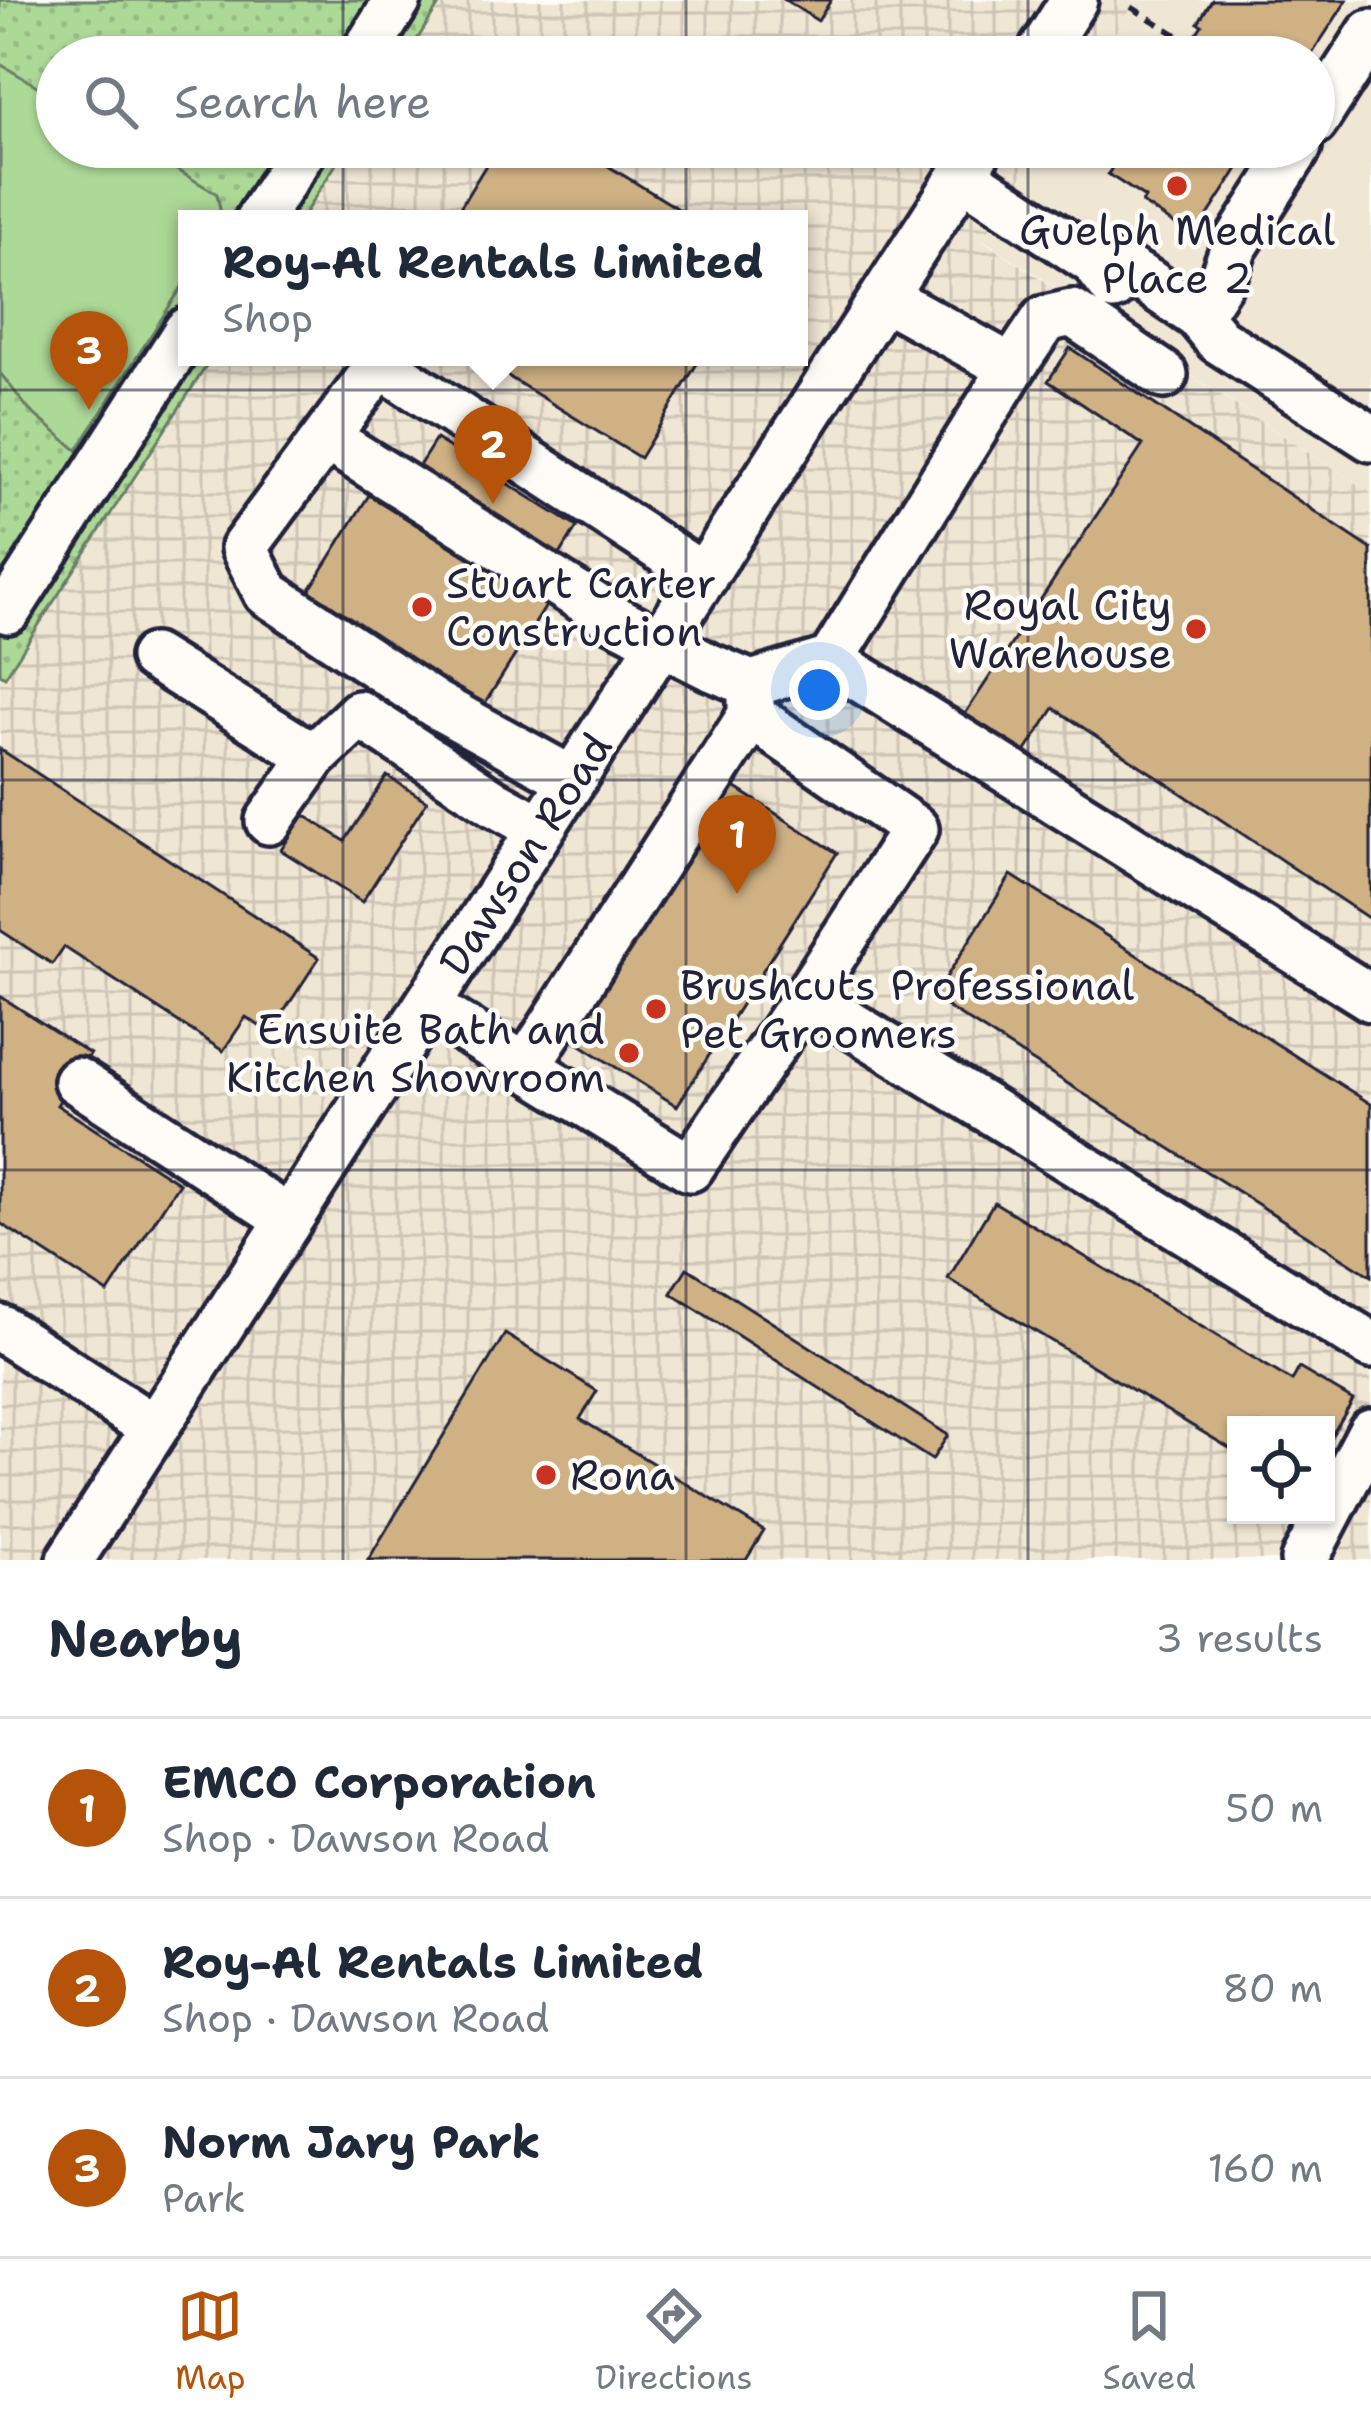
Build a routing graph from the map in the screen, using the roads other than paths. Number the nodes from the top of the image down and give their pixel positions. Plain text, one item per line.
1 (398, 0) edge
2 (1074, 0) edge
3 (1371, 33) edge
4 (375, 36) edge
5 (1051, 36) edge
6 (1335, 89) edge
7 (292, 168) edge
8 (966, 168) edge
9 (980, 168) edge
10 (1284, 168) edge
11 (265, 210) edge
12 (884, 296) junction
13 (1208, 328) junction
14 (178, 345) edge
15 (379, 366) edge
16 (383, 366) edge
17 (1012, 368) junction
18 (1165, 375) dead end
19 (327, 438) junction
20 (1371, 438) edge
21 (704, 577) junction
22 (0, 605) edge
23 (661, 643) junction
24 (153, 657) dead end
25 (831, 660) junction
26 (752, 700) junction
27 (314, 757) junction
28 (572, 780) junction
29 (269, 821) dead end
30 (541, 830) junction
31 (806, 998) junction
32 (1371, 998) edge
33 (427, 1006) junction
34 (526, 1067) junction
35 (76, 1081) dead end
36 (289, 1220) junction
37 (0, 1328) edge
38 (1371, 1345) edge
39 (154, 1428) junction
40 (1371, 1432) edge
41 (70, 1560) edge
42 (1304, 1560) edge

1 - 4 street
2 - 5 street
3 - 6 street
7 - 11 street
8 - 12 street, Dawson Road
9 - 13 street
10 - 13 street
12 - 17 street
12 - 21 street, Dawson Road
13 - 20 street
14 - 22 street
15 - 19 street
16 - 21 street
17 - 18 street
17 - 25 street
19 - 23 street
19 - 28 street
21 - 23 street, Dawson Road
23 - 26 street
23 - 28 street, Dawson Road
24 - 27 street
25 - 26 street
25 - 32 street
26 - 31 street
26 - 34 street
27 - 29 street
27 - 30 street
28 - 30 street, Dawson Road
30 - 33 street, Dawson Road
31 - 34 street
31 - 38 street
33 - 34 street
33 - 36 street, Dawson Road
35 - 36 street
36 - 39 street, Dawson Road
37 - 39 street
39 - 41 street, Dawson Road
40 - 42 street

